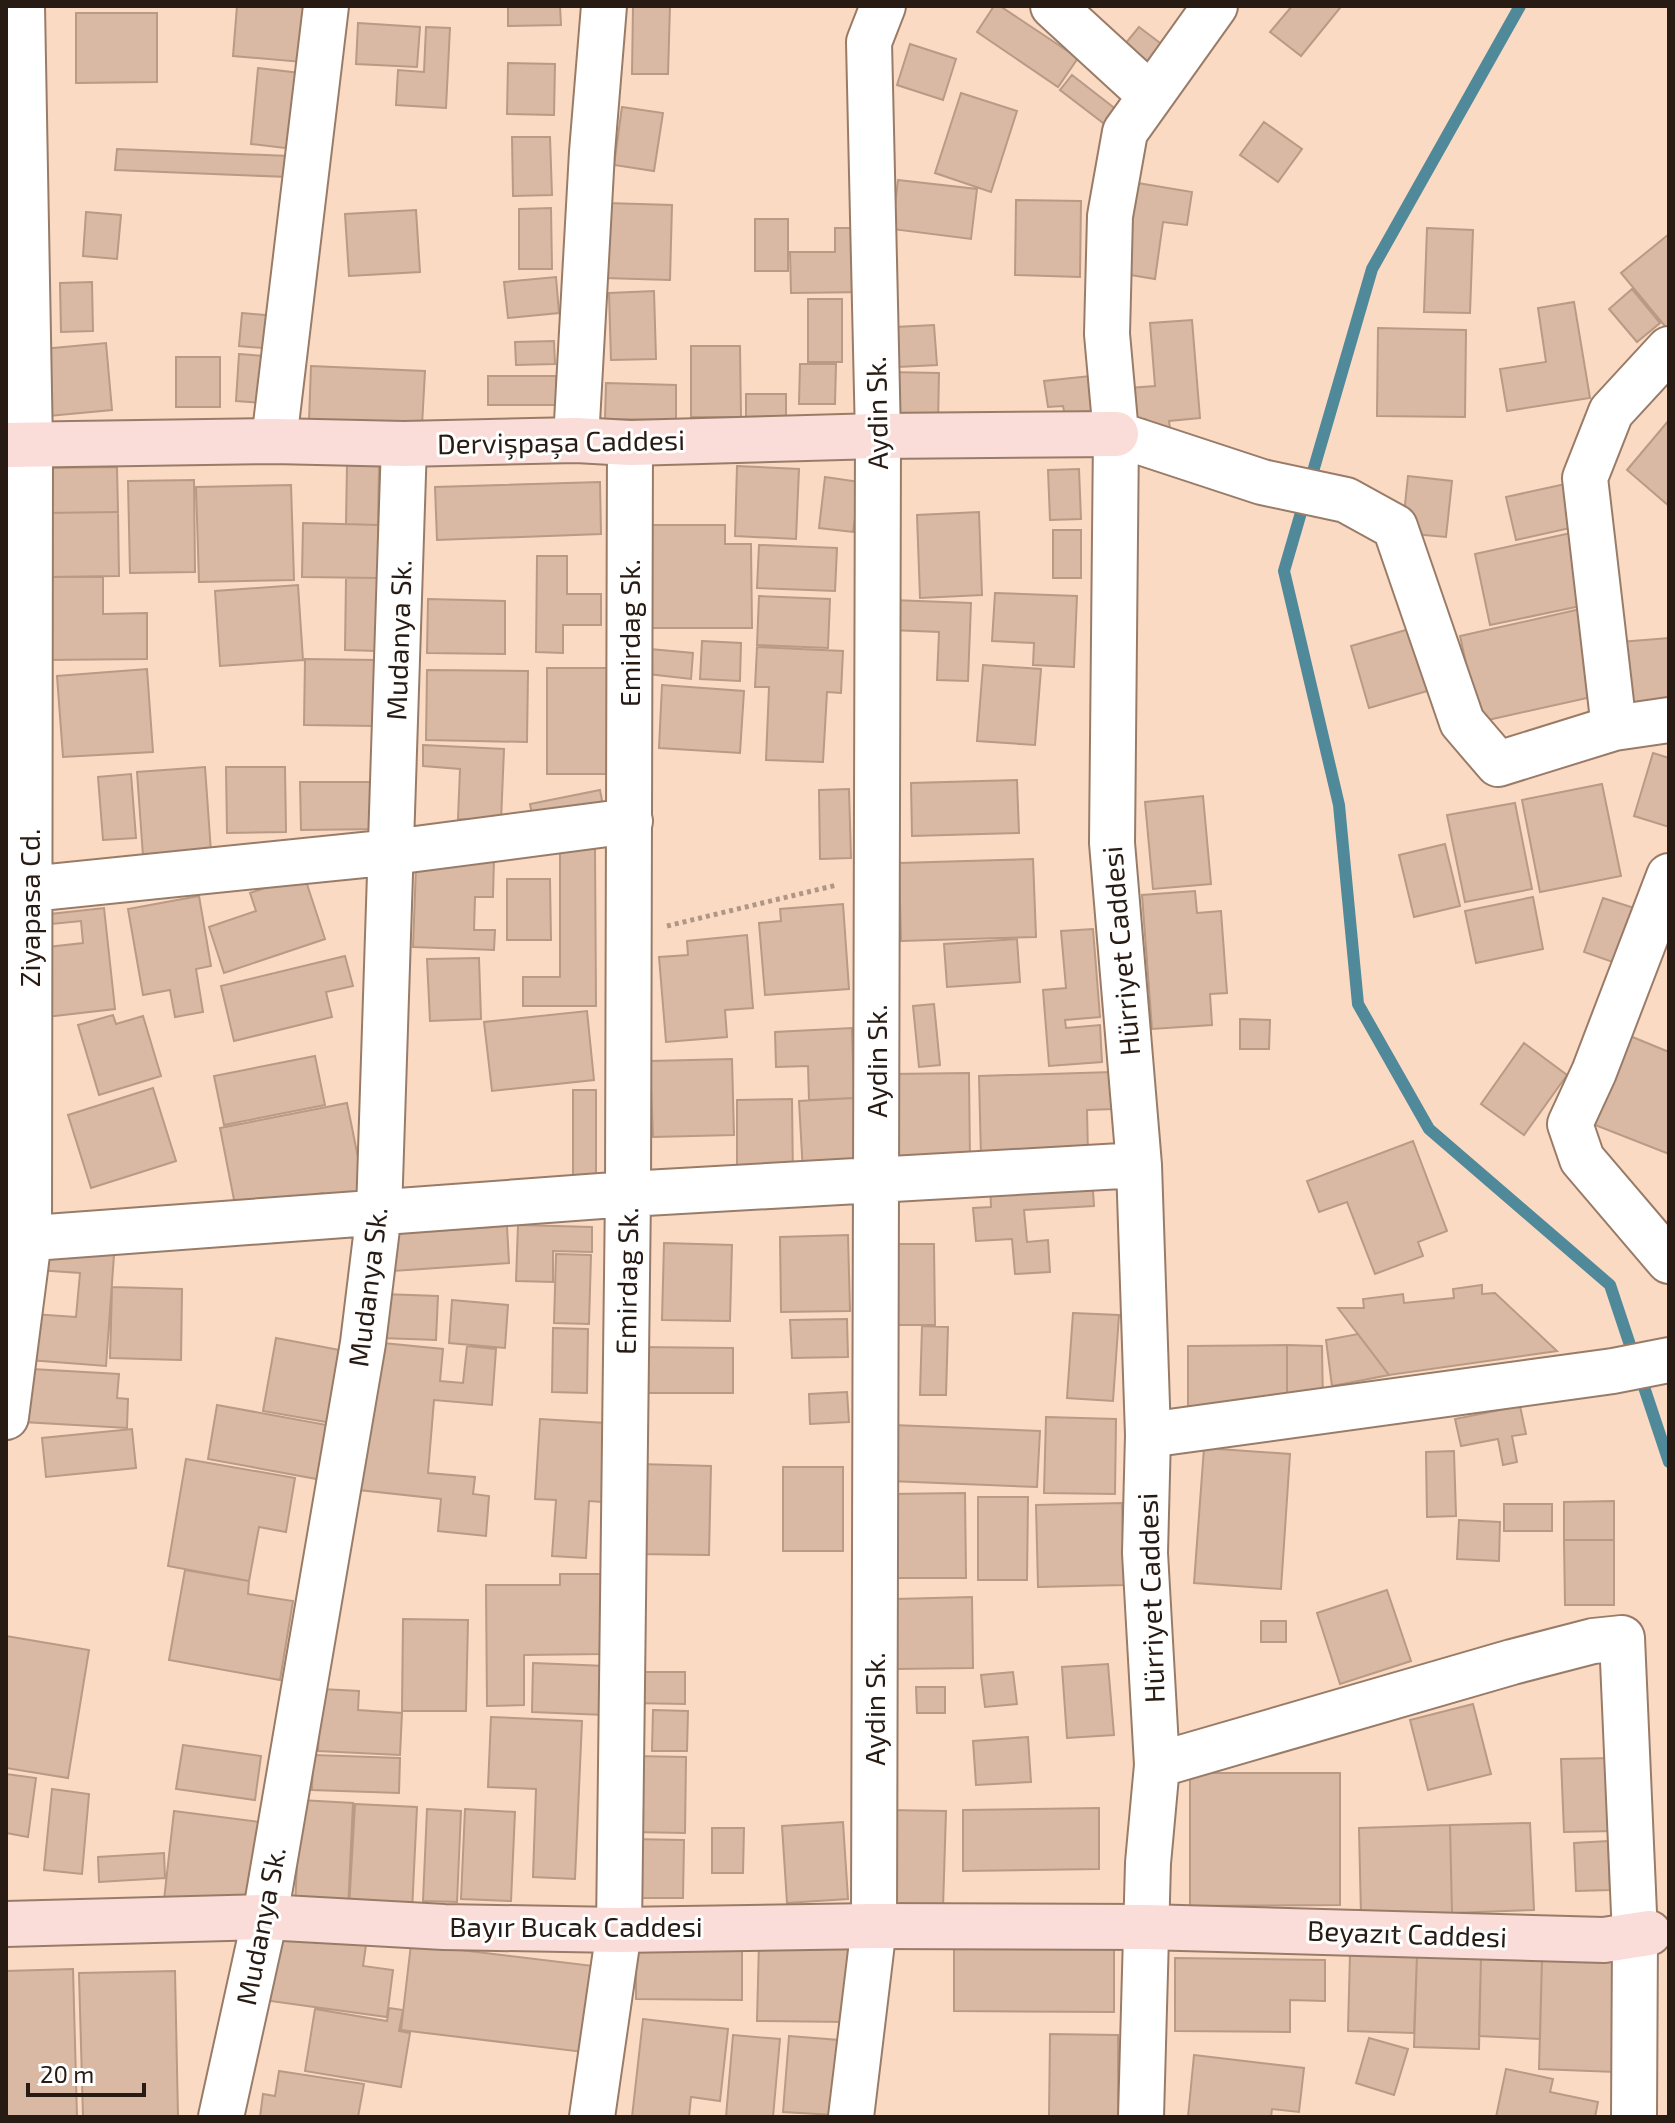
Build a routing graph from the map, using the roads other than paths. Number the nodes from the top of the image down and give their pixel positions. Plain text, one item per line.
1 (22, 6) edge
2 (326, 6) edge
3 (604, 6) edge
4 (883, 6) edge
5 (1053, 6) edge
6 (1215, 6) edge
7 (1150, 95) junction
8 (1669, 349) edge
9 (1116, 434) junction
10 (878, 436) junction
11 (576, 440) junction
12 (274, 441) junction
13 (630, 443) junction
14 (404, 444) junction
15 (18, 446) edge
16 (1669, 720) edge
17 (1614, 728) junction
18 (630, 821) junction
19 (393, 852) junction
20 (1669, 876) edge
21 (18, 892) edge
22 (1139, 1165) junction
23 (878, 1179) junction
24 (628, 1194) junction
25 (379, 1212) junction
26 (17, 1240) edge
27 (1669, 1261) edge
28 (1669, 1360) edge
29 (6, 1417) edge
30 (1148, 1435) junction
31 (1157, 1765) junction
32 (265, 1917) junction
33 (6, 1924) edge
34 (874, 1926) junction
35 (1145, 1927) junction
36 (619, 1930) junction
37 (1651, 1934) edge
38 (221, 2117) edge
39 (592, 2117) edge
40 (851, 2117) edge
41 (1141, 2117) edge
42 (1634, 2117) edge

1 - 15 street, Ziyapasa Cd.
2 - 12 street
3 - 11 street
4 - 10 street, Aydin Sk.
5 - 7 street
6 - 7 street, Hürriyet Caddesi
7 - 9 street, Hürriyet Caddesi
8 - 17 street
9 - 10 street, Dervişpaşa Caddesi
9 - 17 street
9 - 22 street, Hürriyet Caddesi
10 - 13 street, Dervişpaşa Caddesi
10 - 23 street, Aydin Sk.
11 - 13 street, Dervişpaşa Caddesi
11 - 14 street, Dervişpaşa Caddesi
12 - 14 street, Dervişpaşa Caddesi
12 - 15 street, Dervişpaşa Caddesi
13 - 18 street, Emirdag Sk.
14 - 19 street, Mudanya Sk.
15 - 21 street, Ziyapasa Cd.
16 - 17 street
18 - 19 street
18 - 24 street, Emirdag Sk.
19 - 21 street
19 - 25 street, Mudanya Sk.
20 - 27 street
21 - 26 street, Ziyapasa Cd.
22 - 23 street
22 - 30 street, Hürriyet Caddesi
23 - 24 street
23 - 34 street, Aydin Sk.
24 - 25 street
24 - 36 street, Emirdag Sk.
25 - 26 street
25 - 32 street, Mudanya Sk.
26 - 29 street, Ziyapasa Cd.
28 - 30 street
30 - 31 street, Hürriyet Caddesi
31 - 35 street, Hürriyet Caddesi
31 - 37 street
32 - 33 street, Bayır Bucak Caddesi
32 - 36 street, Bayır Bucak Caddesi
32 - 38 street, Mudanya Sk.
34 - 35 street, Bayır Bucak Caddesi
34 - 36 street, Bayır Bucak Caddesi
34 - 40 street, Aydin Sk.
35 - 37 street, Beyazıt Caddesi
35 - 41 street, Hürriyet Caddesi
36 - 39 street, Emirdag Sk.
37 - 42 street

